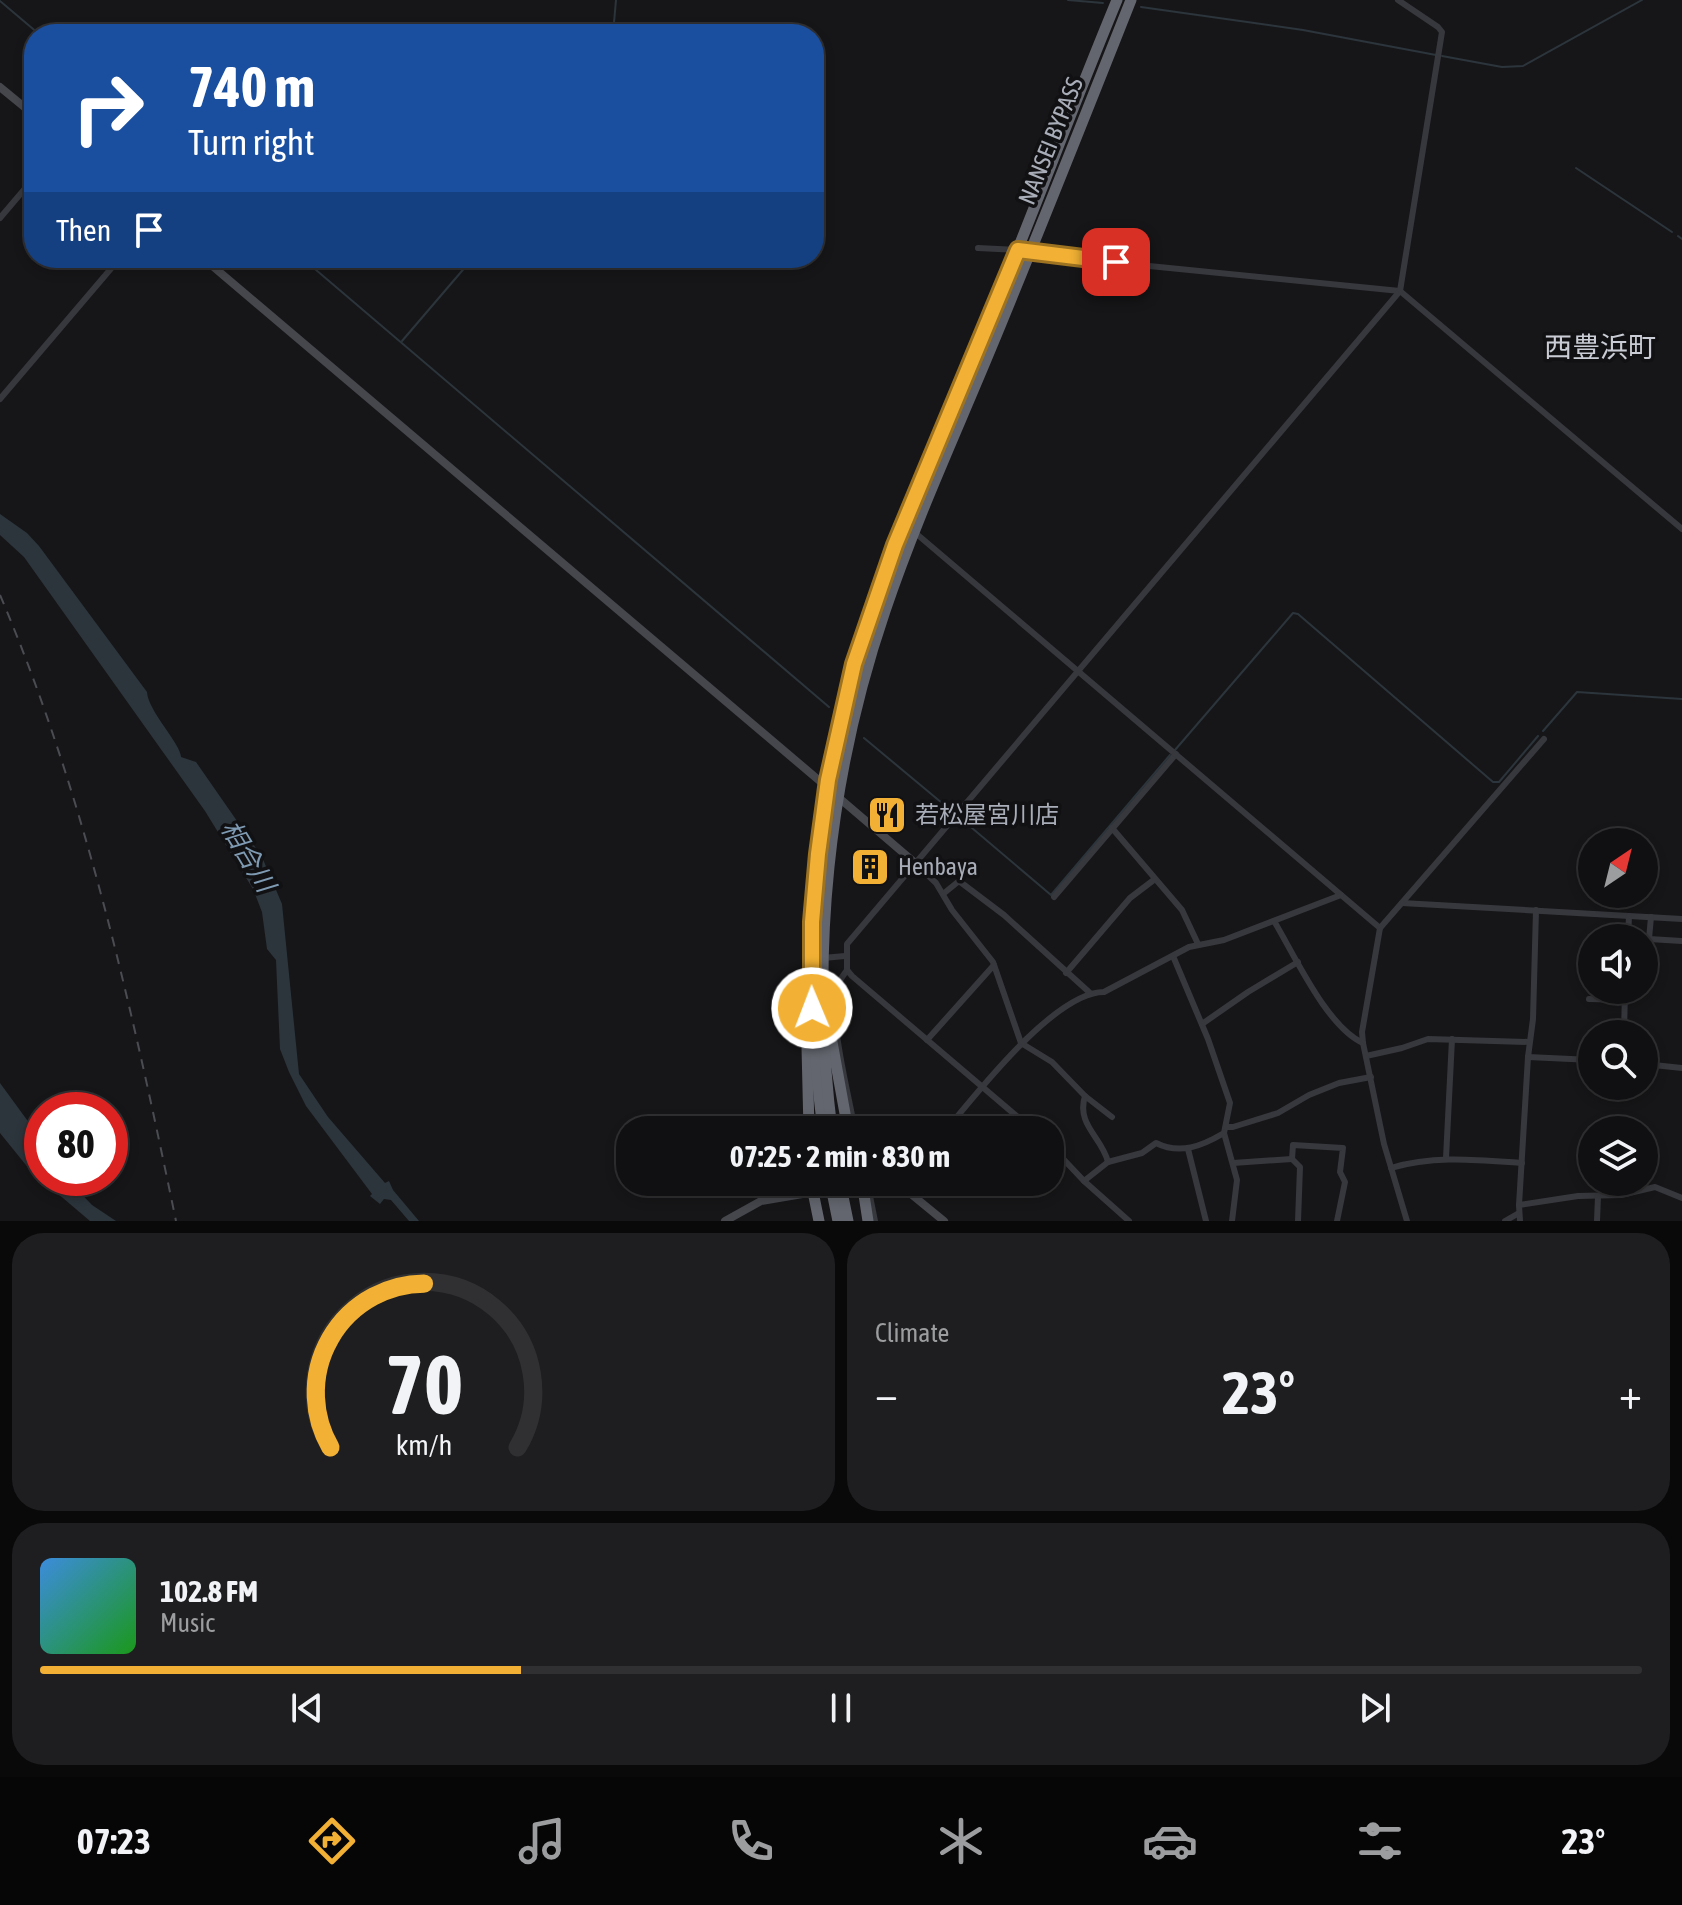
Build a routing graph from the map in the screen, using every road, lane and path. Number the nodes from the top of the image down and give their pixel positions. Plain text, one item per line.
1 (1117, 0) edge
2 (1131, 0) edge
3 (1398, 0) edge
4 (0, 87) edge
5 (24, 107) edge
6 (24, 190) edge
7 (0, 218) edge
8 (978, 248) dead end
9 (1018, 250) junction
10 (1031, 253) junction
11 (111, 268) edge
12 (215, 268) edge
13 (1400, 291) junction
14 (0, 399) edge
15 (1682, 529) edge
16 (919, 536) dead end
17 (1077, 670) junction
18 (1544, 739) dead end
19 (1174, 752) junction
20 (827, 787) junction
21 (839, 798) junction
22 (1112, 828) junction
23 (914, 862) junction
24 (1155, 879) junction
25 (943, 894) junction
26 (1341, 895) junction
27 (1054, 897) dead end
28 (1401, 903) junction
29 (1536, 910) junction
30 (1629, 916) junction
31 (1651, 917) junction
32 (1682, 919) edge
33 (1274, 921) junction
34 (1629, 924) edge
35 (1380, 928) junction
36 (1682, 941) edge
37 (1198, 944) junction
38 (845, 956) junction
39 (1173, 956) junction
40 (817, 958) junction
41 (1298, 962) junction
42 (994, 965) junction
43 (847, 970) junction
44 (1066, 973) junction
45 (1089, 992) junction
46 (1202, 1024) junction
47 (1452, 1039) junction
48 (927, 1040) junction
49 (1529, 1042) junction
50 (1021, 1043) junction
51 (1363, 1043) junction
52 (1366, 1056) junction
53 (1528, 1057) junction
54 (1578, 1059) edge
55 (1658, 1065) edge
56 (1682, 1068) edge
57 (1371, 1077) junction
58 (982, 1087) junction
59 (1085, 1096) junction
60 (809, 1116) edge
61 (821, 1116) edge
62 (831, 1116) edge
63 (845, 1116) edge
64 (852, 1116) edge
65 (958, 1116) edge
66 (1016, 1116) edge
67 (1112, 1117) dead end
68 (1225, 1130) junction
69 (1188, 1149) junction
70 (1446, 1158) junction
71 (1292, 1159) junction
72 (1064, 1160) edge
73 (1108, 1162) junction
74 (1233, 1163) junction
75 (1522, 1163) junction
76 (1391, 1168) junction
77 (1084, 1181) junction
78 (1658, 1188) edge
79 (779, 1196) edge
80 (814, 1196) edge
81 (831, 1196) edge
82 (843, 1196) edge
83 (864, 1196) edge
84 (866, 1196) edge
85 (916, 1196) edge
86 (1598, 1196) joint
87 (1682, 1198) edge
88 (1519, 1213) edge
89 (725, 1221) edge
90 (819, 1221) edge
91 (838, 1221) edge
92 (848, 1221) edge
93 (868, 1221) edge
94 (875, 1221) edge
95 (944, 1221) edge
96 (1129, 1221) edge
97 (1206, 1221) edge
98 (1232, 1221) edge
99 (1298, 1221) edge
100 (1337, 1221) edge
101 (1407, 1221) edge
102 (1505, 1221) edge
103 (1597, 1221) edge

1 - 9 highway, NANSEI BYPASS
2 - 10 highway, NANSEI BYPASS
3 - 13 street
4 - 5 street
6 - 7 street
8 - 9 street
9 - 10 street
9 - 20 highway, NANSEI BYPASS
10 - 13 street
10 - 21 highway, NANSEI BYPASS
11 - 14 street
12 - 20 street
13 - 15 street
13 - 17 street
16 - 17 street
17 - 19 street
17 - 23 street
18 - 28 street
19 - 22 street
19 - 26 street
20 - 21 street
20 - 40 highway, NANSEI BYPASS
21 - 23 street
21 - 40 highway, NANSEI BYPASS
22 - 24 street
22 - 27 street
23 - 25 street
23 - 38 street
24 - 37 street
24 - 44 street
25 - 42 street
25 - 44 street
26 - 33 street
26 - 35 street
28 - 29 street
28 - 35 street
29 - 30 street
29 - 49 street
30 - 31 street
30 - 34 street
31 - 32 street
31 - 36 street
33 - 37 street
33 - 41 street
35 - 51 street
37 - 39 street
38 - 40 street
38 - 43 street
39 - 45 street
39 - 46 street
40 - 60 highway
40 - 61 highway, NANSEI BYPASS
40 - 62 highway, NANSEI BYPASS
40 - 63 highway
41 - 46 street
41 - 51 street
42 - 48 street
42 - 50 street
43 - 48 street
43 - 64 street
44 - 45 street
45 - 50 street
46 - 68 street
47 - 49 street
47 - 52 street
47 - 70 street
48 - 58 street
49 - 53 street
50 - 58 street
50 - 59 street
51 - 52 street
52 - 57 street
53 - 54 street
53 - 75 street
55 - 56 street
57 - 68 street
57 - 76 street
58 - 65 street
58 - 66 street
59 - 67 street
59 - 73 street
68 - 69 street
68 - 74 street
69 - 73 street
69 - 97 street
70 - 75 street
70 - 76 street
71 - 74 street
71 - 99 street
71 - 100 street
72 - 77 street
73 - 77 street
74 - 98 street
75 - 88 street
76 - 101 street
77 - 96 street
78 - 87 street
79 - 89 street
80 - 90 highway
81 - 91 highway
82 - 92 highway
83 - 93 highway
84 - 94 street
85 - 95 street
86 - 88 street
86 - 103 street
88 - 102 street

